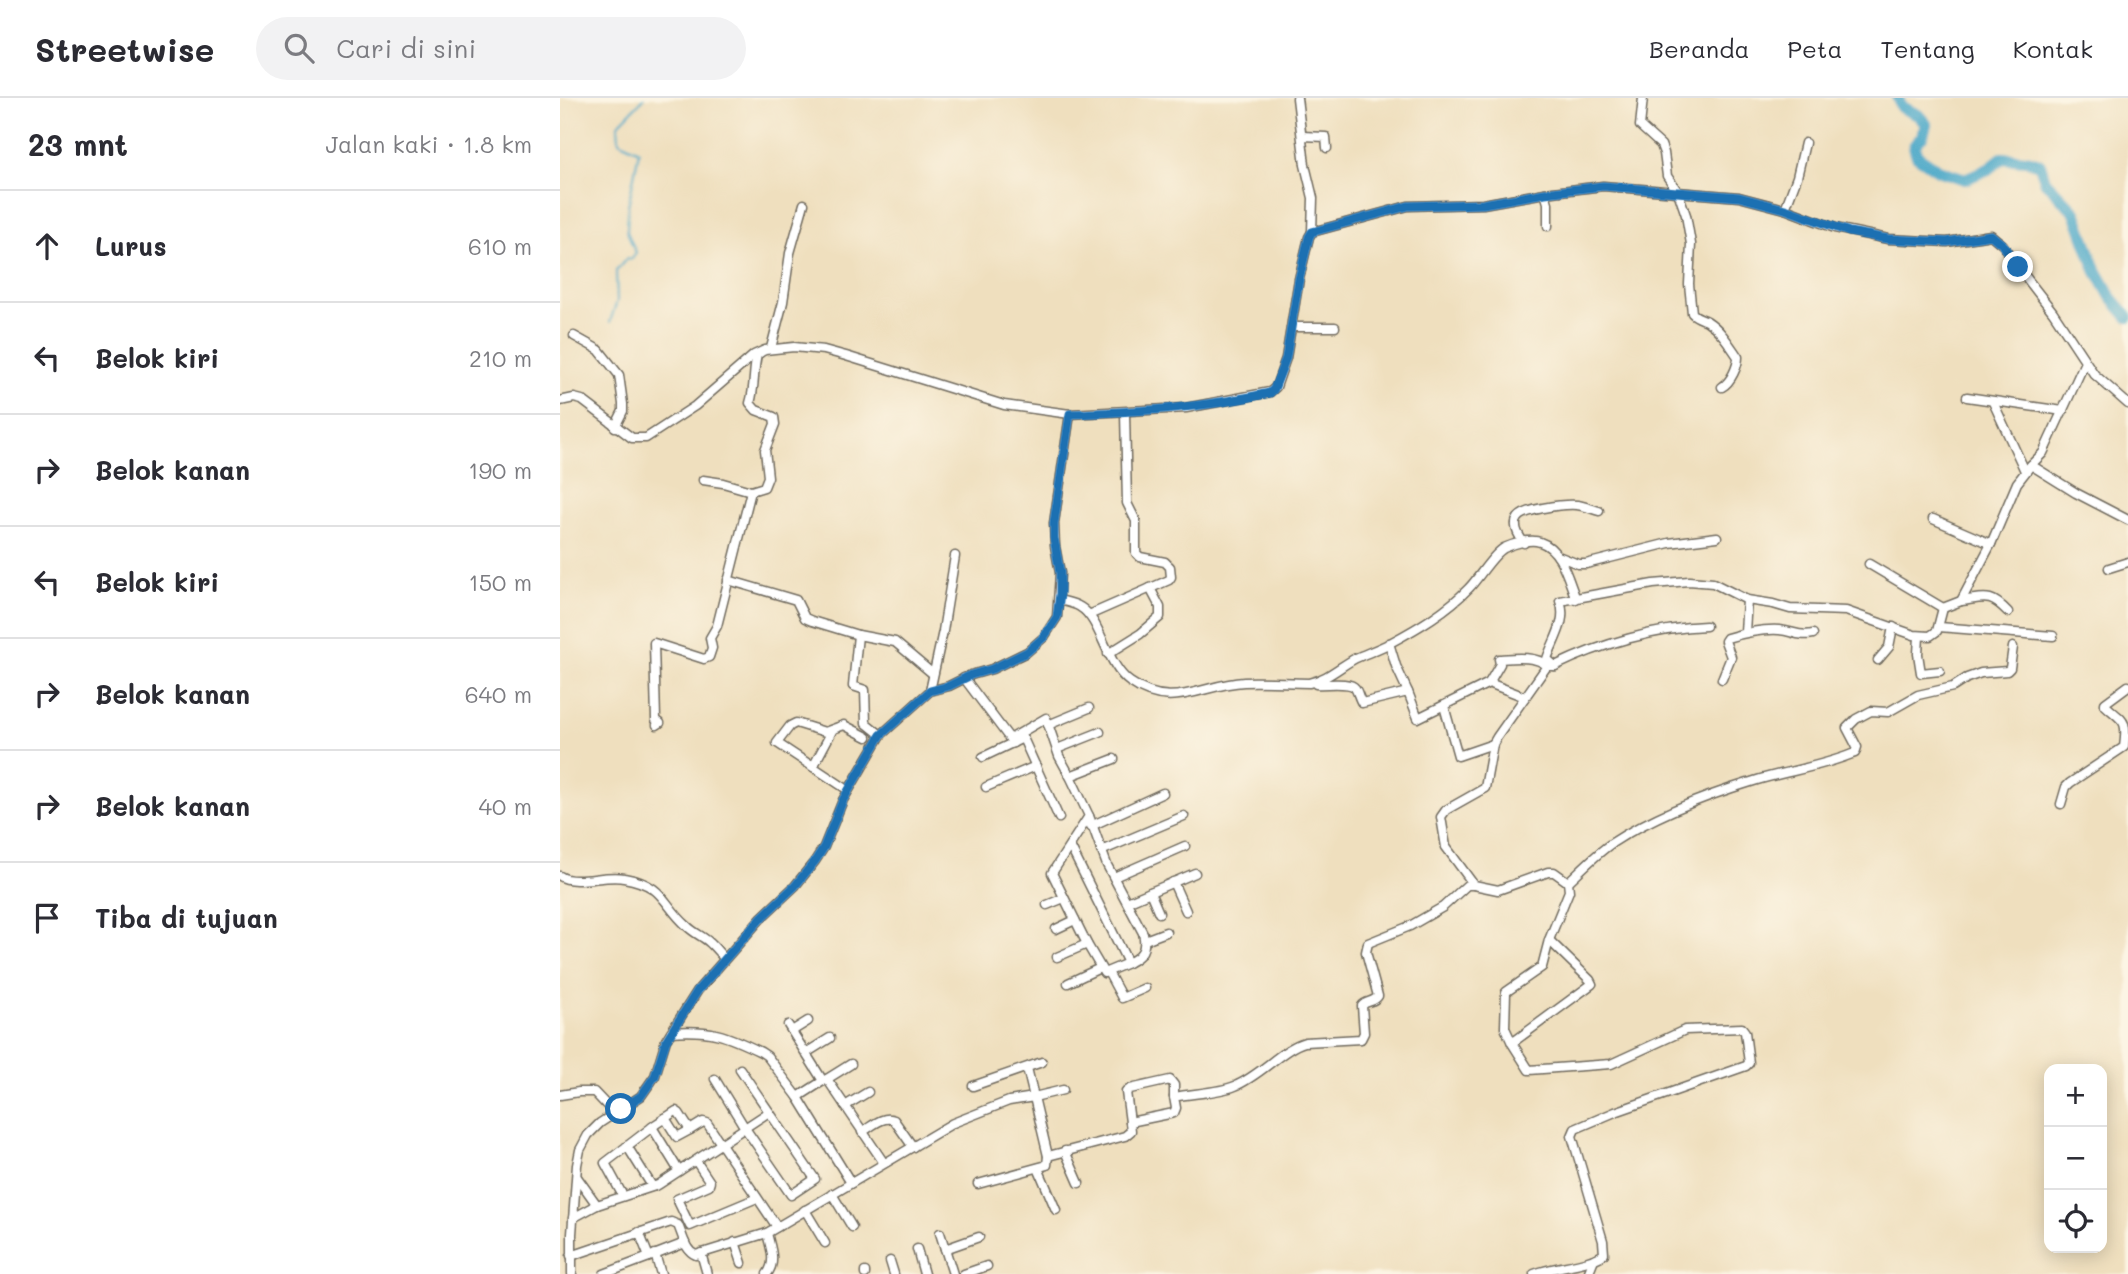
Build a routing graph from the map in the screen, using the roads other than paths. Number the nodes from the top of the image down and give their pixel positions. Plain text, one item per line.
1 (1297, 98) edge
2 (1643, 98) edge
3 (1302, 136) junction
4 (1805, 143) dead end
5 (1327, 148) dead end
6 (1678, 192) junction
7 (1545, 193) junction
8 (804, 204) dead end
9 (1785, 209) junction
10 (1548, 226) dead end
11 (1312, 232) junction
12 (1292, 327) junction
13 (1335, 327) dead end
14 (574, 336) dead end
15 (768, 349) junction
16 (2085, 362) junction
17 (1722, 387) dead end
18 (1967, 397) dead end
19 (560, 401) edge
20 (1999, 402) junction
21 (2128, 404) edge
22 (2063, 411) junction
23 (1125, 413) junction
24 (1070, 414) junction
25 (615, 426) junction
26 (2028, 468) junction
27 (703, 480) dead end
28 (751, 491) junction
29 (1599, 511) dead end
30 (1933, 519) dead end
31 (2128, 520) edge
32 (1717, 537) dead end
33 (1524, 543) junction
34 (1990, 544) junction
35 (955, 556) dead end
36 (1559, 556) junction
37 (2128, 562) edge
38 (1869, 564) dead end
39 (2109, 568) dead end
40 (728, 580) junction
41 (1150, 588) junction
42 (1576, 598) junction
43 (1059, 600) junction
44 (1747, 600) junction
45 (1961, 601) junction
46 (1943, 608) junction
47 (2007, 612) dead end
48 (1089, 615) junction
49 (1706, 625) dead end
50 (1894, 627) junction
51 (1939, 627) junction
52 (1745, 632) junction
53 (1813, 634) dead end
54 (858, 635) junction
55 (1919, 636) junction
56 (2053, 636) dead end
57 (1389, 643) junction
58 (2013, 648) dead end
59 (1108, 654) junction
60 (1878, 660) dead end
61 (1551, 666) junction
62 (1940, 671) dead end
63 (933, 674) junction
64 (964, 678) junction
65 (1723, 678) dead end
66 (1309, 683) junction
67 (1489, 683) junction
68 (2128, 686) edge
69 (930, 691) junction
70 (1408, 692) junction
71 (1525, 697) junction
72 (1444, 706) junction
73 (1089, 708) dead end
74 (657, 725) dead end
75 (1048, 725) junction
76 (832, 731) junction
77 (1100, 732) dead end
78 (881, 735) junction
79 (867, 737) dead end
80 (1011, 741) junction
81 (1493, 744) junction
82 (1057, 749) junction
83 (983, 757) dead end
84 (1114, 759) dead end
85 (1036, 766) junction
86 (813, 767) junction
87 (1070, 776) junction
88 (986, 787) dead end
89 (848, 790) junction
90 (1163, 793) dead end
91 (2061, 804) dead end
92 (1184, 816) dead end
93 (1089, 817) junction
94 (1059, 818) dead end
95 (1091, 826) junction
96 (1070, 846) junction
97 (1185, 846) dead end
98 (1101, 851) junction
99 (1195, 873) dead end
100 (560, 876) edge
101 (1114, 877) junction
102 (1173, 882) junction
103 (1568, 882) junction
104 (1474, 885) junction
105 (1150, 892) junction
106 (1064, 898) junction
107 (1127, 902) junction
108 (1047, 905) dead end
109 (1186, 911) dead end
110 (1159, 913) dead end
111 (1075, 920) junction
112 (1056, 929) dead end
113 (1166, 932) dead end
114 (1145, 940) junction
115 (1549, 940) junction
116 (1087, 944) junction
117 (1057, 957) dead end
118 (724, 958) junction
119 (1128, 963) junction
120 (1104, 970) junction
121 (1068, 983) dead end
122 (1144, 988) dead end
123 (807, 1021) dead end
124 (671, 1032) junction
125 (830, 1038) dead end
126 (1512, 1043) junction
127 (806, 1053) junction
128 (1042, 1062) dead end
129 (851, 1064) dead end
130 (1027, 1068) junction
131 (740, 1069) dead end
132 (715, 1079) dead end
133 (825, 1080) junction
134 (973, 1086) dead end
135 (1063, 1090) dead end
136 (868, 1092) dead end
137 (560, 1095) edge
138 (798, 1097) junction
139 (1034, 1097) junction
140 (1174, 1097) junction
141 (845, 1106) junction
142 (769, 1112) junction
143 (614, 1113) junction
144 (665, 1118) junction
145 (1130, 1122) junction
146 (652, 1127) junction
147 (745, 1128) junction
148 (690, 1130) junction
149 (862, 1132) junction
150 (720, 1144) junction
151 (627, 1146) junction
152 (913, 1147) junction
153 (1065, 1151) junction
154 (1048, 1156) junction
155 (696, 1161) junction
156 (884, 1163) junction
157 (1038, 1168) junction
158 (679, 1171) junction
159 (577, 1177) junction
160 (851, 1183) junction
161 (1079, 1183) dead end
162 (978, 1184) dead end
163 (652, 1186) junction
164 (832, 1194) junction
165 (623, 1196) junction
166 (757, 1198) junction
167 (597, 1205) junction
168 (805, 1210) junction
169 (1056, 1210) dead end
170 (573, 1218) junction
171 (777, 1227) junction
172 (852, 1227) dead end
173 (639, 1232) junction
174 (767, 1233) junction
175 (940, 1233) dead end
176 (979, 1237) dead end
177 (735, 1242) junction
178 (685, 1243) junction
179 (825, 1243) dead end
180 (917, 1249) dead end
181 (945, 1249) junction
182 (701, 1254) junction
183 (652, 1255) junction
184 (571, 1256) junction
185 (1594, 1259) junction
186 (890, 1261) dead end
187 (742, 1263) dead end
188 (987, 1266) dead end
189 (572, 1274) edge
190 (604, 1274) edge
191 (662, 1274) edge
192 (706, 1274) edge
193 (767, 1274) edge
194 (894, 1274) edge
195 (923, 1274) edge
196 (953, 1274) edge
197 (964, 1274) edge
198 (1534, 1274) edge
199 (1588, 1274) edge

1 - 3 street
2 - 6 street
3 - 5 street
3 - 11 street
4 - 9 street
6 - 7 street
6 - 9 street
6 - 17 street
7 - 10 street
7 - 11 street
8 - 15 street
9 - 16 street
11 - 12 street
12 - 13 street
12 - 23 street
14 - 25 street
15 - 24 street
15 - 25 street
15 - 28 street
16 - 21 street
16 - 22 street
18 - 20 street
19 - 25 street
20 - 22 street
20 - 26 street
22 - 26 street
23 - 24 street
23 - 41 street
24 - 43 street
26 - 31 street
26 - 34 street
27 - 28 street
28 - 40 street
29 - 33 street
30 - 34 street
32 - 36 street
33 - 36 street
33 - 57 street
34 - 45 street
35 - 63 street
36 - 42 street
37 - 39 street
38 - 46 street
40 - 54 street
40 - 74 street
41 - 48 street
41 - 59 street
42 - 44 street
42 - 61 street
43 - 48 street
43 - 64 street
44 - 50 street
44 - 52 street
45 - 46 street
45 - 47 street
46 - 51 street
48 - 59 street
49 - 61 street
50 - 55 street
50 - 60 street
51 - 55 street
51 - 56 street
52 - 53 street
52 - 65 street
54 - 63 street
54 - 78 street
55 - 62 street
57 - 66 street
57 - 70 street
58 - 103 street
59 - 66 street
61 - 67 street
61 - 71 street
63 - 69 street
64 - 69 street
64 - 80 street
66 - 70 street
67 - 71 street
67 - 72 street
68 - 91 street
69 - 78 street
70 - 72 street
71 - 81 street
72 - 81 street
73 - 75 street
75 - 80 street
75 - 82 street
76 - 79 street
76 - 86 street
76 - 86 street
77 - 82 street
78 - 89 street
80 - 83 street
80 - 85 street
81 - 104 street
82 - 87 street
84 - 87 street
85 - 88 street
85 - 94 street
86 - 89 street
87 - 93 street
89 - 118 street
90 - 95 street
92 - 98 street
93 - 95 street
93 - 96 street
95 - 98 street
96 - 106 street
96 - 119 street
97 - 101 street
98 - 101 street
99 - 102 street
100 - 118 street
101 - 107 street
102 - 105 street
102 - 109 street
103 - 104 street
103 - 115 street
104 - 140 street
105 - 107 street
105 - 110 street
106 - 108 street
106 - 111 street
107 - 114 street
111 - 112 street
111 - 116 street
113 - 114 street
114 - 119 street
115 - 126 street
115 - 126 street
116 - 117 street
116 - 120 street
118 - 124 street
119 - 120 street
120 - 121 street
120 - 122 street
123 - 127 street
124 - 138 street
124 - 143 street
125 - 127 street
126 - 185 street
127 - 133 street
128 - 130 street
129 - 133 street
130 - 134 street
130 - 139 street
131 - 142 street
132 - 147 street
133 - 138 street
133 - 141 street
135 - 139 street
136 - 141 street
137 - 143 street
138 - 160 street
139 - 152 street
139 - 154 street
140 - 145 street
140 - 145 street
141 - 149 street
142 - 147 street
142 - 147 street
143 - 159 street
144 - 146 street
144 - 148 street
144 - 148 street
145 - 153 street
146 - 151 street
146 - 158 street
147 - 150 street
148 - 150 street
149 - 152 street
149 - 156 street
150 - 155 street
150 - 166 street
151 - 163 street
151 - 165 street
152 - 156 street
153 - 154 street
153 - 161 street
154 - 157 street
155 - 158 street
155 - 166 street
156 - 160 street
157 - 162 street
157 - 169 street
158 - 163 street
159 - 167 street
159 - 170 street
160 - 164 street
163 - 165 street
164 - 168 street
164 - 172 street
165 - 167 street
166 - 171 street
167 - 170 street
168 - 171 street
168 - 179 street
170 - 184 street
171 - 174 street
173 - 178 street
173 - 183 street
173 - 184 street
174 - 177 street
174 - 193 street
175 - 181 street
176 - 181 street
177 - 182 street
177 - 187 street
178 - 182 street
178 - 183 street
180 - 195 street
181 - 196 street
182 - 192 street
183 - 190 street
183 - 191 street
184 - 189 street
185 - 198 street
185 - 199 street
186 - 194 street
188 - 197 street

